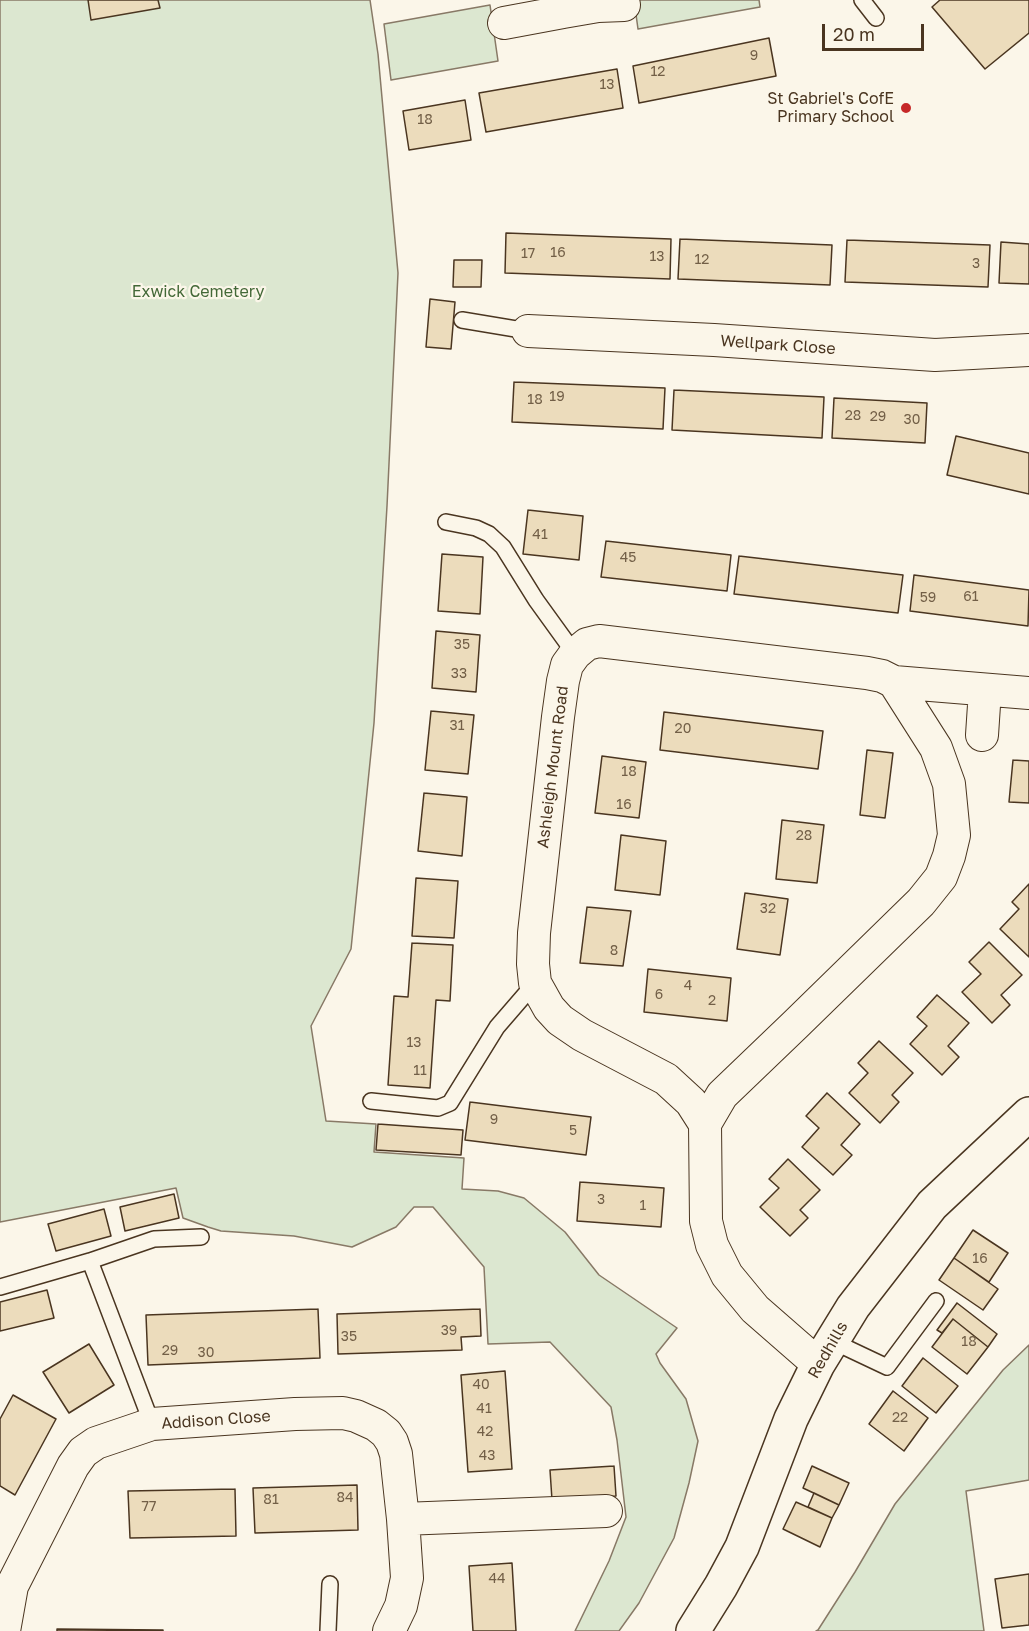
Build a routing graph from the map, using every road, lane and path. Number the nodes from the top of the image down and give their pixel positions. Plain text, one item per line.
1 (862, 0) edge
2 (624, 5) dead end
3 (561, 6) edge
4 (876, 18) dead end
5 (504, 23) dead end
6 (462, 320) dead end
7 (528, 330) joint
8 (1029, 350) edge
9 (446, 522) dead end
10 (575, 654) junction
11 (894, 682) junction
12 (985, 690) junction
13 (1029, 693) edge
14 (982, 735) dead end
15 (535, 983) junction
16 (371, 1101) dead end
17 (1029, 1114) edge
18 (705, 1124) junction
19 (201, 1237) dead end
20 (90, 1261) junction
21 (0, 1287) edge
22 (936, 1301) dead end
23 (825, 1352) junction
24 (152, 1424) junction
25 (606, 1511) dead end
26 (403, 1519) junction
27 (330, 1584) dead end
28 (4, 1631) edge
29 (328, 1631) edge
30 (388, 1631) edge
31 (693, 1631) edge

1 - 4 lane
2 - 3 street
3 - 5 street
6 - 7 lane
7 - 8 street, Wellpark Close
9 - 10 lane
10 - 11 street
10 - 15 street, Ashleigh Mount Road
11 - 12 street
11 - 18 street
12 - 13 street
12 - 14 street
15 - 16 lane
15 - 18 street, Ashleigh Mount Road
17 - 23 street, Redhills
18 - 23 street
19 - 20 lane
20 - 21 lane
20 - 24 lane
22 - 23 lane
23 - 31 street, Redhills
24 - 26 street, Addison Close
24 - 28 street, Addison Close
25 - 26 street
26 - 30 street, Addison Close
27 - 29 lane

